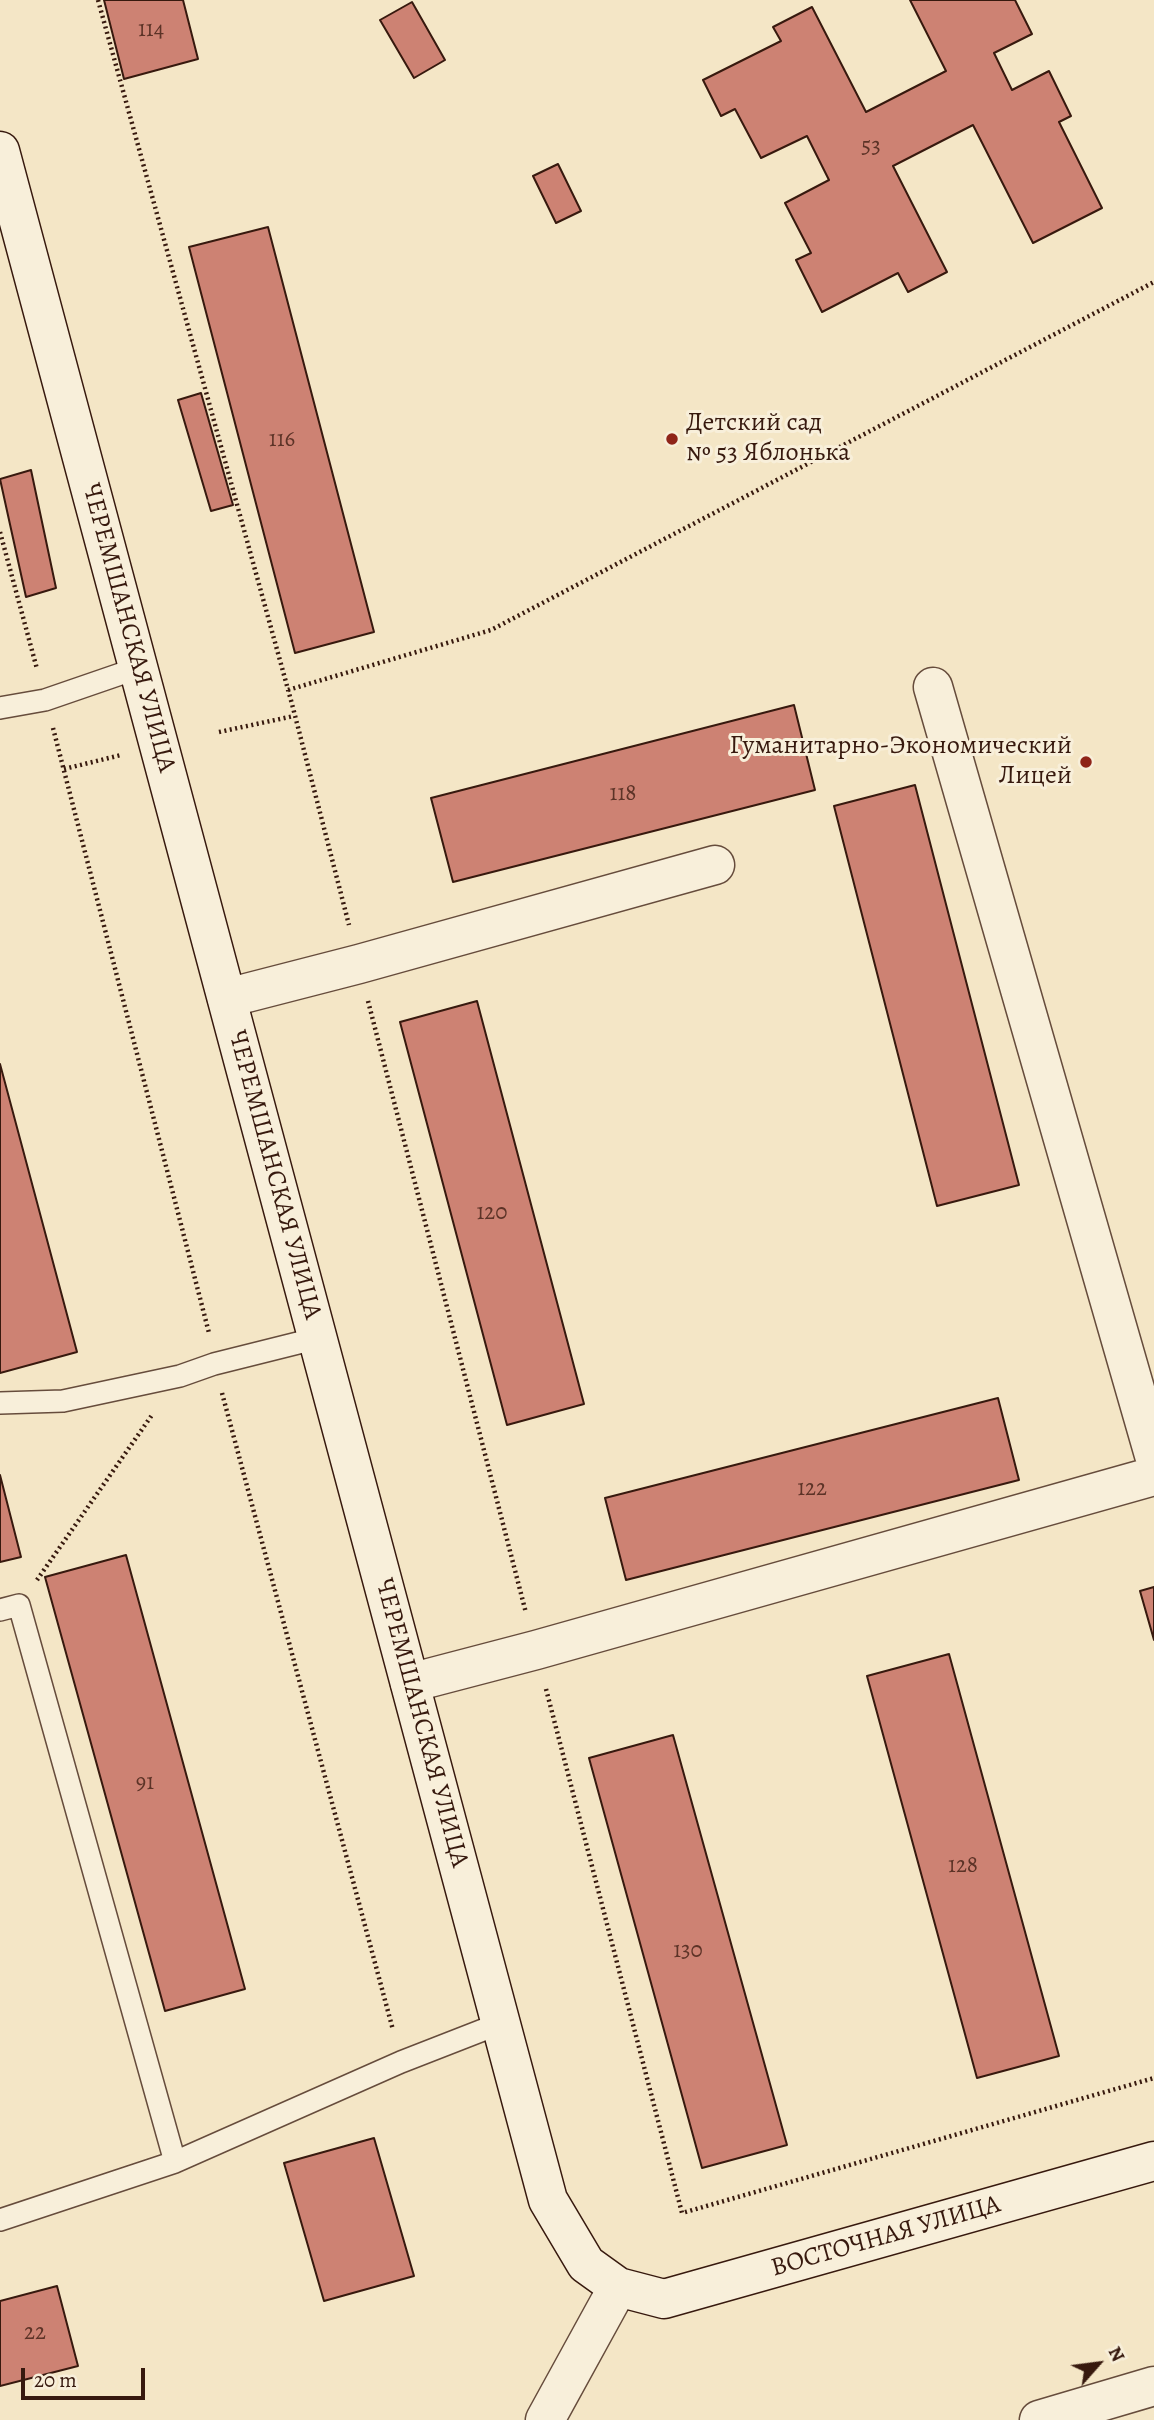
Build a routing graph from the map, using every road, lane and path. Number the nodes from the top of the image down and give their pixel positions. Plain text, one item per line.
1 (98, 0) edge
2 (0, 151) edge
3 (1154, 282) edge
4 (0, 532) edge
5 (138, 668) junction
6 (933, 687) dead end
7 (288, 690) junction
8 (45, 699) junction
9 (0, 708) edge
10 (294, 716) junction
11 (219, 732) dead end
12 (124, 755) dead end
13 (64, 769) junction
14 (715, 865) dead end
15 (359, 964) junction
16 (227, 998) junction
17 (208, 1325) junction
18 (318, 1338) junction
19 (214, 1364) junction
20 (180, 1376) junction
21 (0, 1403) edge
22 (1154, 1455) edge
23 (1154, 1476) edge
24 (9, 1607) edge
25 (536, 1650) junction
26 (410, 1683) junction
27 (501, 2024) junction
28 (401, 2062) junction
29 (1154, 2078) edge
30 (1154, 2161) edge
31 (175, 2162) junction
32 (548, 2200) joint
33 (0, 2220) edge
34 (618, 2287) junction
35 (1154, 2386) edge
36 (545, 2420) edge
37 (1039, 2420) edge

1 - 7 path
2 - 5 street, ЧЕРЕМШАНСКАЯ УЛИЦА
3 - 7 path
4 - 8 path
5 - 8 lane
5 - 16 street, ЧЕРЕМШАНСКАЯ УЛИЦА
6 - 22 street
7 - 10 path
8 - 9 lane
8 - 13 path
10 - 11 path
10 - 15 path
12 - 13 path
13 - 17 path
14 - 15 street
15 - 16 street
15 - 25 path
16 - 18 street, ЧЕРЕМШАНСКАЯ УЛИЦА
17 - 19 path
17 - 20 path
18 - 19 lane
18 - 26 street, ЧЕРЕМШАНСКАЯ УЛИЦА
19 - 20 lane
19 - 28 path
20 - 21 lane
20 - 24 path
23 - 25 street
24 - 31 lane
25 - 26 street
25 - 29 path
26 - 27 street, ЧЕРЕМШАНСКАЯ УЛИЦА
27 - 28 lane
27 - 32 street, ЧЕРЕМШАНСКАЯ УЛИЦА
28 - 31 lane
30 - 34 street, ВОСТОЧНАЯ УЛИЦА
31 - 33 lane
32 - 34 street, ВОСТОЧНАЯ УЛИЦА
34 - 36 street
35 - 37 street

